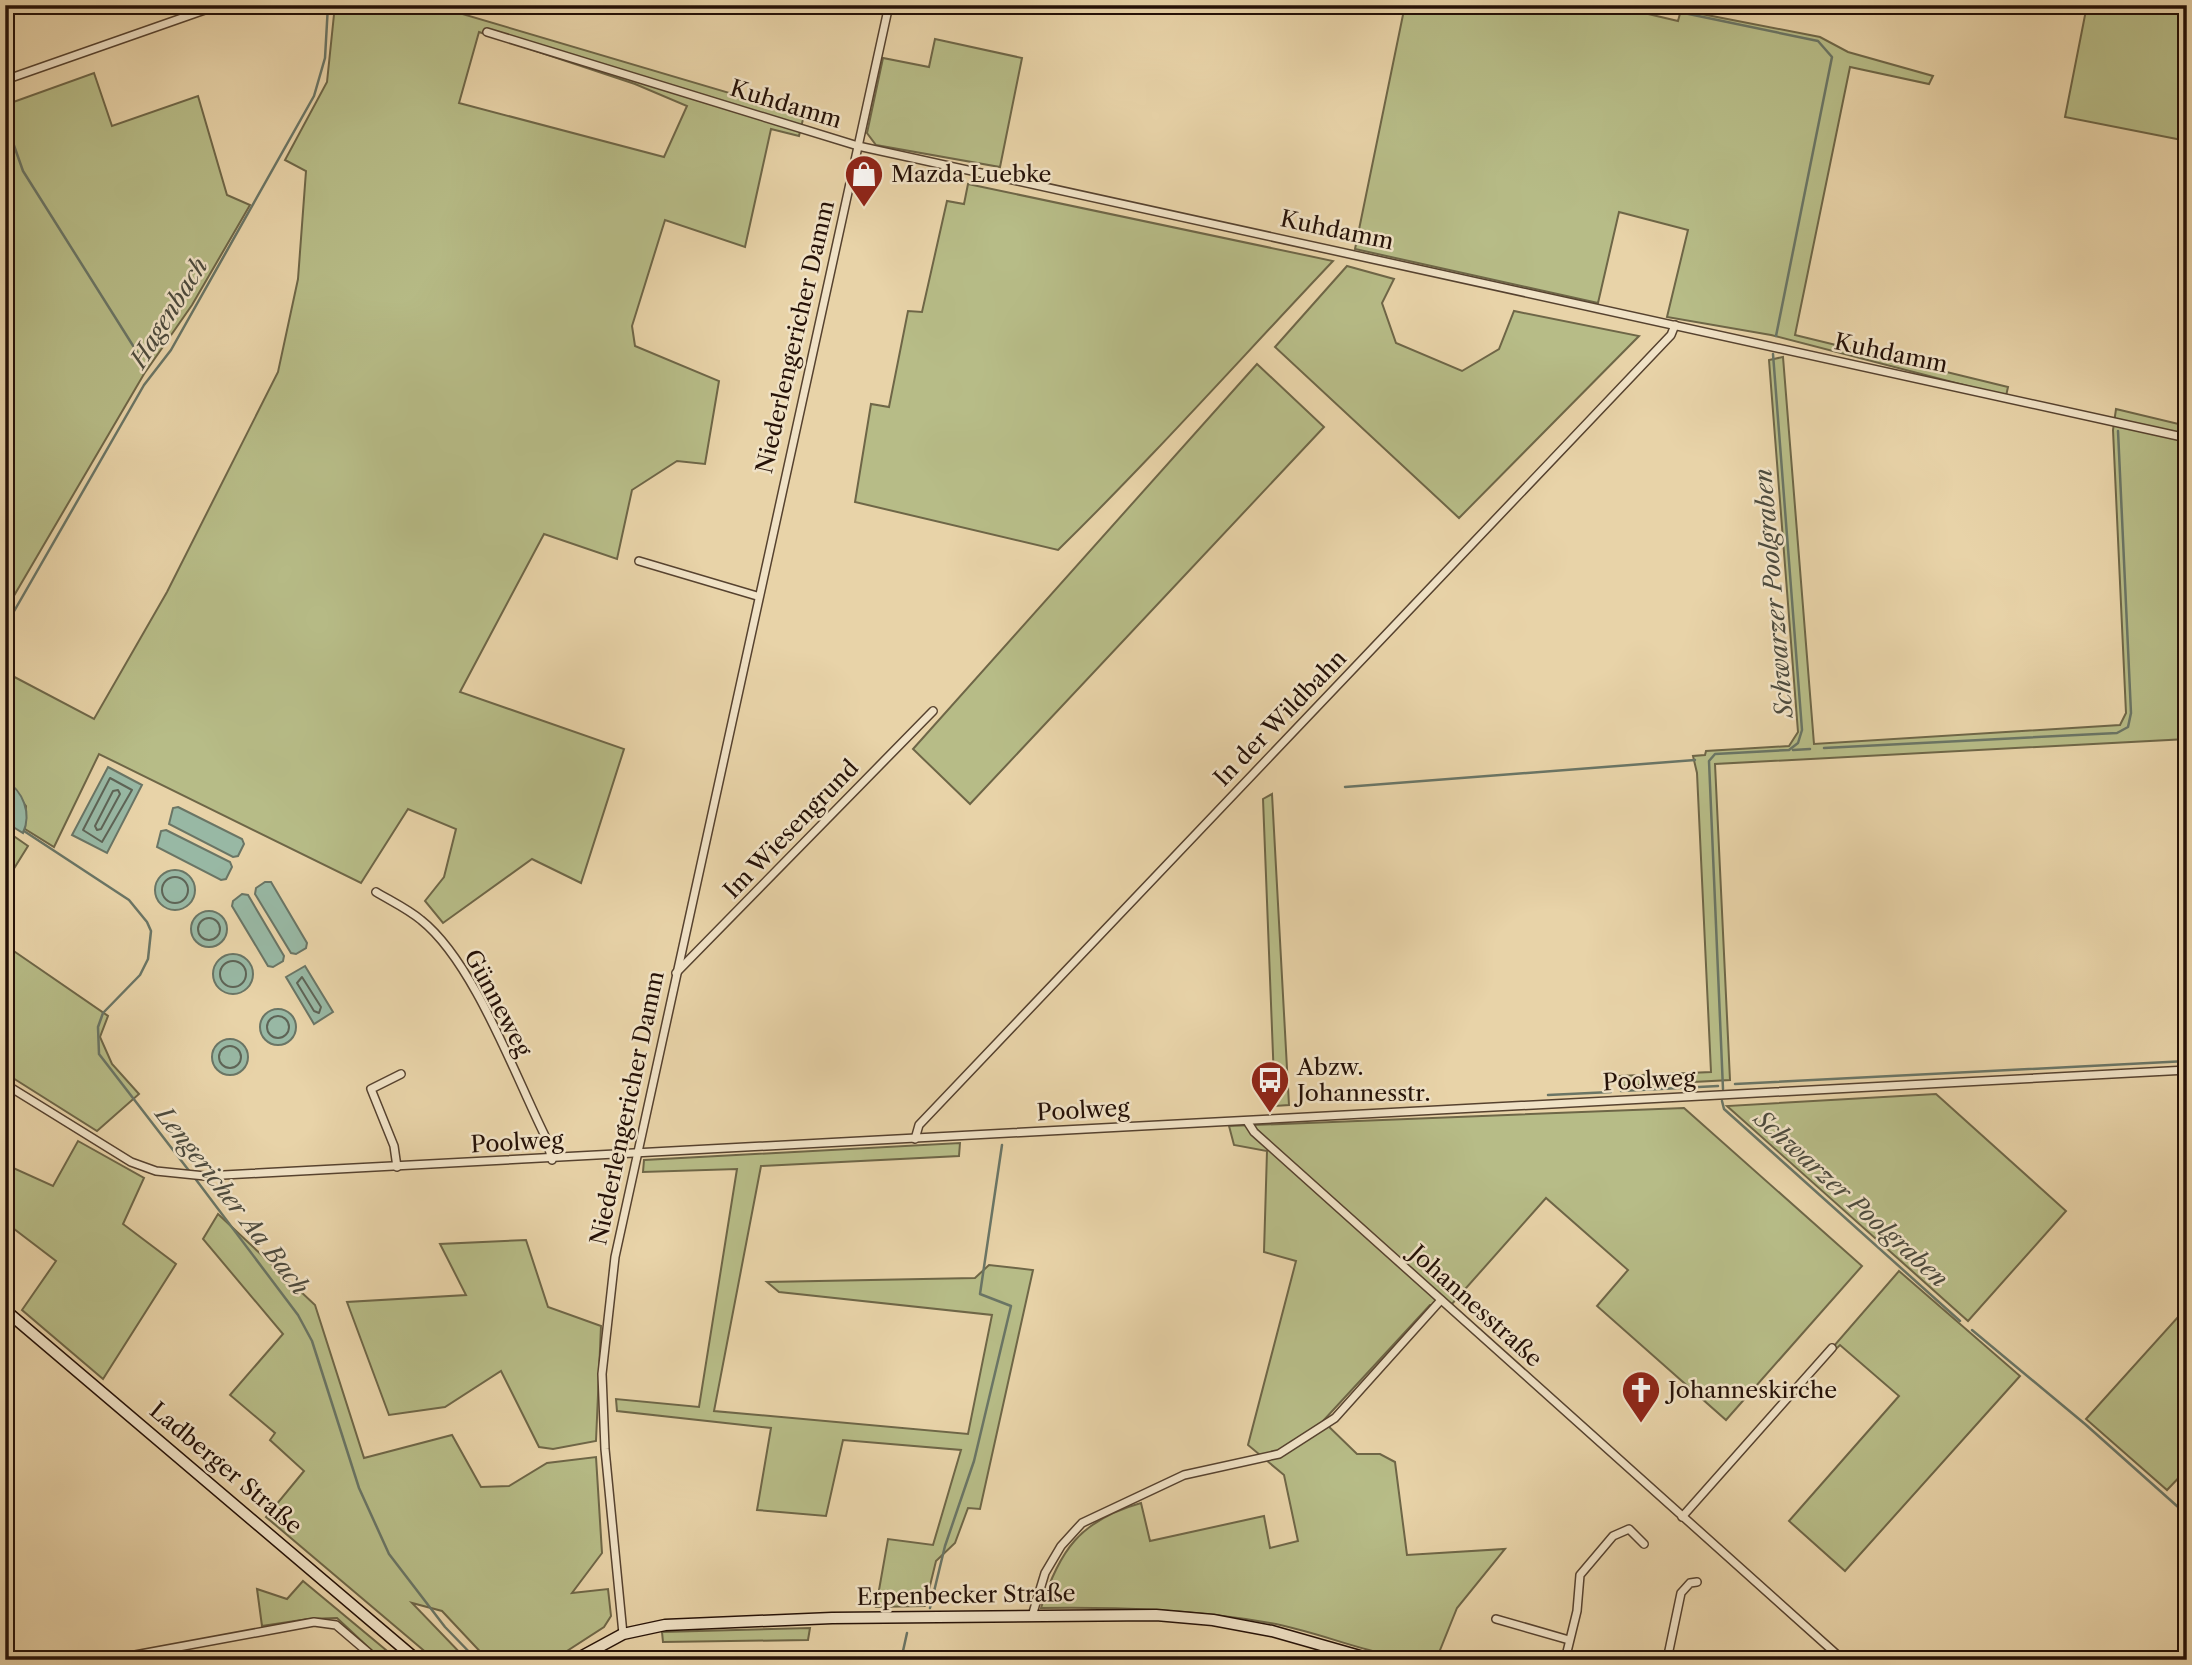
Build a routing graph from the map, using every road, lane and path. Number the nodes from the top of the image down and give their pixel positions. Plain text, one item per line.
1 (219, 5) edge
2 (889, 5) edge
3 (487, 32) dead end
4 (5, 80) edge
5 (858, 146) junction
6 (1675, 325) junction
7 (2187, 438) edge
8 (639, 561) dead end
9 (757, 596) junction
10 (933, 711) dead end
11 (376, 892) dead end
12 (675, 974) junction
13 (2187, 1070) edge
14 (401, 1074) dead end
15 (5, 1084) edge
16 (1247, 1121) junction
17 (915, 1139) junction
18 (635, 1155) junction
19 (552, 1160) junction
20 (397, 1167) junction
21 (1441, 1300) junction
22 (5, 1310) edge
23 (1832, 1348) dead end
24 (1682, 1517) junction
25 (1644, 1544) dead end
26 (1697, 1582) dead end
27 (1032, 1616) junction
28 (1496, 1619) dead end
29 (623, 1634) junction
30 (1569, 1640) junction
31 (1363, 1658) edge
32 (1567, 1659) edge
33 (108, 1660) edge
34 (377, 1660) edge
35 (417, 1660) edge
36 (575, 1660) edge
37 (1374, 1660) edge
38 (1667, 1660) edge
39 (1843, 1660) edge

1 - 4 street
2 - 5 street, Niederlengericher Damm
3 - 5 street, Kuhdamm
5 - 6 street, Kuhdamm
5 - 9 street, Niederlengericher Damm
6 - 7 street, Kuhdamm
6 - 17 street, In der Wildbahn
8 - 9 street
9 - 12 street, Niederlengericher Damm
10 - 12 street, Im Wiesengrund
11 - 19 street, Günneweg
12 - 18 street, Niederlengericher Damm
13 - 16 street, Poolweg
14 - 20 street
15 - 20 street, Poolweg
16 - 17 street, Poolweg
16 - 21 street, Johannesstraße
17 - 18 street, Poolweg
18 - 19 street, Poolweg
18 - 29 street, Niederlengericher Damm
19 - 20 street, Poolweg
21 - 24 street, Johannesstraße
21 - 27 street
22 - 35 main road, Ladberger Straße
23 - 24 street
24 - 39 street, Johannesstraße
25 - 30 street
26 - 38 street
27 - 29 main road, Erpenbecker Straße
27 - 31 main road, Erpenbecker Straße
28 - 30 street
29 - 36 main road, Erpenbecker Straße
30 - 32 street
31 - 37 main road, Erpenbecker Straße
33 - 34 street

